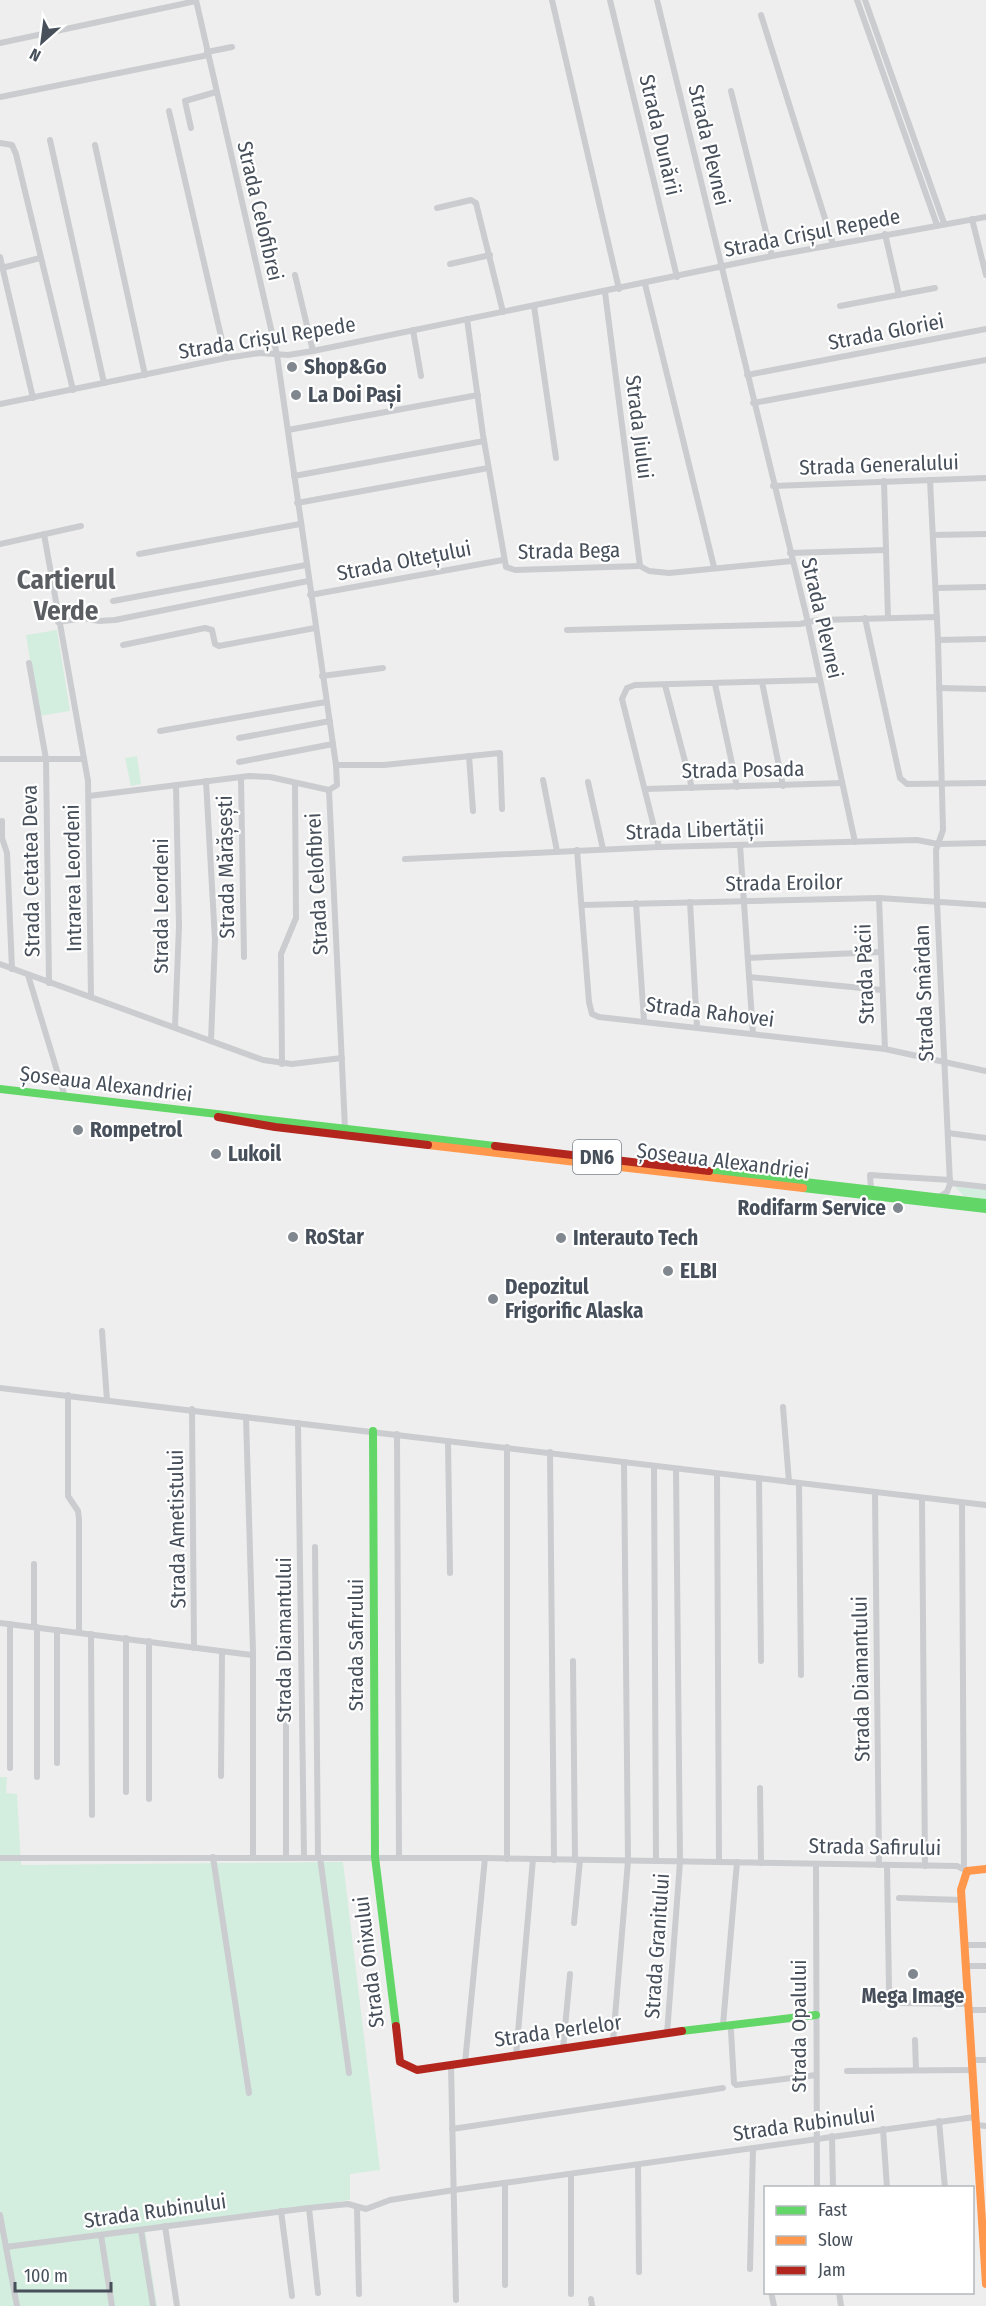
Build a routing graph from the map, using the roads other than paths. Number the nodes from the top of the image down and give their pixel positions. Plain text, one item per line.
1 (552, 0) edge
2 (610, 0) edge
3 (657, 0) edge
4 (857, 0) edge
5 (865, 0) edge
6 (196, 1) edge
7 (761, 15) dead end
8 (0, 43) edge
9 (232, 47) dead end
10 (207, 53) junction
11 (731, 91) dead end
12 (216, 92) junction
13 (0, 97) edge
14 (168, 111) dead end
15 (191, 128) dead end
16 (50, 140) dead end
17 (0, 143) edge
18 (95, 145) dead end
19 (437, 208) dead end
20 (986, 217) edge
21 (972, 219) junction
22 (940, 224) junction
23 (885, 234) junction
24 (833, 244) junction
25 (490, 255) junction
26 (772, 256) junction
27 (0, 257) edge
28 (39, 258) junction
29 (450, 264) dead end
30 (2, 268) junction
31 (721, 268) junction
32 (296, 275) dead end
33 (986, 275) edge
34 (677, 277) junction
35 (645, 284) junction
36 (935, 288) dead end
37 (619, 289) junction
38 (605, 292) junction
39 (899, 295) junction
40 (534, 306) junction
41 (840, 306) dead end
42 (503, 312) junction
43 (467, 319) junction
44 (986, 329) edge
45 (413, 330) junction
46 (313, 351) junction
47 (277, 355) junction
48 (226, 358) junction
49 (986, 360) edge
50 (145, 375) junction
51 (421, 375) dead end
52 (747, 375) junction
53 (104, 383) junction
54 (73, 390) junction
55 (477, 395) junction
56 (33, 398) junction
57 (753, 403) junction
58 (0, 404) edge
59 (288, 430) junction
60 (484, 441) junction
61 (556, 458) dead end
62 (488, 468) junction
63 (294, 476) junction
64 (986, 478) edge
65 (930, 480) junction
66 (884, 481) junction
67 (773, 486) junction
68 (297, 503) junction
69 (300, 524) junction
70 (81, 526) dead end
71 (44, 534) junction
72 (986, 534) edge
73 (933, 535) junction
74 (0, 544) edge
75 (886, 550) junction
76 (790, 553) junction
77 (139, 554) dead end
78 (503, 560) junction
79 (792, 561) junction
80 (306, 565) junction
81 (640, 566) junction
82 (714, 567) junction
83 (308, 581) junction
84 (986, 587) edge
85 (936, 588) junction
86 (310, 595) junction
87 (114, 601) dead end
88 (937, 617) junction
89 (866, 618) junction
90 (888, 618) junction
91 (58, 622) junction
92 (808, 622) junction
93 (315, 628) junction
94 (567, 630) dead end
95 (986, 639) edge
96 (938, 640) junction
97 (123, 645) dead end
98 (29, 663) dead end
99 (383, 668) dead end
100 (322, 676) junction
101 (820, 680) junction
102 (762, 682) junction
103 (715, 684) junction
104 (665, 685) junction
105 (939, 688) junction
106 (986, 689) edge
107 (326, 702) junction
108 (330, 721) junction
109 (160, 731) dead end
110 (240, 738) dead end
111 (333, 744) junction
112 (469, 756) junction
113 (0, 759) edge
114 (45, 759) junction
115 (84, 759) junction
116 (239, 762) dead end
117 (336, 765) junction
118 (241, 777) junction
119 (543, 780) dead end
120 (206, 781) junction
121 (588, 782) dead end
122 (295, 783) junction
123 (842, 783) junction
124 (986, 783) edge
125 (942, 784) junction
126 (176, 785) junction
127 (783, 786) junction
128 (737, 787) junction
129 (692, 788) junction
130 (645, 789) junction
131 (329, 790) junction
132 (89, 796) junction
133 (502, 809) dead end
134 (473, 811) dead end
135 (2, 821) dead end
136 (855, 842) junction
137 (986, 843) edge
138 (938, 844) junction
139 (740, 845) junction
140 (660, 847) junction
141 (603, 849) junction
142 (577, 850) junction
143 (557, 851) junction
144 (405, 859) dead end
145 (879, 897) junction
146 (744, 901) junction
147 (690, 902) junction
148 (937, 902) junction
149 (636, 903) junction
150 (986, 904) edge
151 (582, 905) junction
152 (881, 952) junction
153 (244, 957) dead end
154 (748, 958) junction
155 (0, 964) edge
156 (12, 969) junction
157 (28, 975) junction
158 (749, 977) junction
159 (49, 983) junction
160 (882, 990) junction
161 (92, 997) junction
162 (644, 1021) junction
163 (175, 1027) junction
164 (697, 1027) junction
165 (753, 1034) junction
166 (211, 1040) junction
167 (885, 1049) junction
168 (342, 1058) junction
169 (943, 1062) junction
170 (282, 1064) junction
171 (986, 1071) edge
172 (0, 1089) edge
173 (65, 1097) junction
174 (207, 1114) junction
175 (345, 1128) junction
176 (948, 1133) junction
177 (986, 1138) edge
178 (950, 1183) junction
179 (986, 1187) edge
180 (871, 1189) junction
181 (939, 1197) junction
182 (984, 1201) edge
183 (986, 1209) edge
184 (102, 1331) dead end
185 (0, 1388) edge
186 (68, 1395) junction
187 (107, 1400) junction
188 (783, 1407) dead end
189 (192, 1409) junction
190 (246, 1417) junction
191 (298, 1423) junction
192 (373, 1431) junction
193 (397, 1434) junction
194 (448, 1441) junction
195 (507, 1447) junction
196 (550, 1452) junction
197 (624, 1462) junction
198 (654, 1466) junction
199 (676, 1469) junction
200 (717, 1474) junction
201 (759, 1478) junction
202 (789, 1482) junction
203 (799, 1483) junction
204 (875, 1492) junction
205 (922, 1498) junction
206 (962, 1503) junction
207 (986, 1505) edge
208 (315, 1547) dead end
209 (34, 1564) dead end
210 (450, 1573) dead end
211 (0, 1623) edge
212 (9, 1624) junction
213 (36, 1627) junction
214 (57, 1630) junction
215 (79, 1632) junction
216 (91, 1634) junction
217 (126, 1638) junction
218 (149, 1641) junction
219 (194, 1648) junction
220 (222, 1652) junction
221 (252, 1654) junction
222 (573, 1661) dead end
223 (761, 1661) dead end
224 (801, 1675) dead end
225 (286, 1713) dead end
226 (57, 1763) dead end
227 (10, 1768) dead end
228 (221, 1776) dead end
229 (37, 1777) dead end
230 (760, 1788) dead end
231 (126, 1792) dead end
232 (149, 1799) dead end
233 (92, 1815) dead end
234 (213, 1857) junction
235 (254, 1857) junction
236 (286, 1857) junction
237 (304, 1857) junction
238 (319, 1857) junction
239 (375, 1857) junction
240 (0, 1858) edge
241 (399, 1858) junction
242 (485, 1858) junction
243 (507, 1858) junction
244 (533, 1859) junction
245 (554, 1860) junction
246 (578, 1860) junction
247 (628, 1861) junction
248 (656, 1861) junction
249 (680, 1862) junction
250 (719, 1862) junction
251 (737, 1863) junction
252 (761, 1863) junction
253 (816, 1864) junction
254 (879, 1865) junction
255 (887, 1865) junction
256 (925, 1866) junction
257 (986, 1869) edge
258 (965, 1870) junction
259 (899, 1898) dead end
260 (962, 1900) junction
261 (574, 1923) dead end
262 (964, 1945) junction
263 (986, 1945) edge
264 (966, 1966) junction
265 (986, 1966) edge
266 (570, 1974) dead end
267 (889, 1989) dead end
268 (898, 2003) dead end
269 (968, 2007) junction
270 (986, 2010) edge
271 (816, 2015) junction
272 (723, 2025) junction
273 (731, 2031) dead end
274 (667, 2034) junction
275 (915, 2040) dead end
276 (613, 2041) junction
277 (563, 2049) junction
278 (516, 2056) junction
279 (972, 2060) junction
280 (986, 2060) edge
281 (400, 2062) joint
282 (465, 2063) junction
283 (451, 2065) junction
284 (916, 2070) junction
285 (972, 2070) junction
286 (847, 2071) dead end
287 (349, 2073) dead end
288 (816, 2075) junction
289 (723, 2088) dead end
290 (249, 2093) dead end
291 (939, 2121) junction
292 (975, 2121) junction
293 (986, 2126) edge
294 (883, 2128) junction
295 (452, 2129) junction
296 (832, 2136) junction
297 (816, 2138) junction
298 (753, 2148) junction
299 (982, 2163) edge
300 (638, 2165) junction
301 (571, 2175) junction
302 (505, 2183) junction
303 (817, 2186) edge
304 (833, 2186) edge
305 (887, 2186) edge
306 (945, 2186) edge
307 (454, 2190) junction
308 (309, 2208) junction
309 (357, 2208) junction
310 (281, 2211) junction
311 (0, 2218) edge
312 (165, 2226) junction
313 (141, 2229) junction
314 (984, 2231) edge
315 (101, 2235) junction
316 (6, 2247) junction
317 (750, 2269) dead end
318 (639, 2272) dead end
319 (986, 2284) edge
320 (506, 2285) dead end
321 (318, 2293) dead end
322 (359, 2294) dead end
323 (571, 2294) dead end
324 (292, 2296) dead end
325 (456, 2300) dead end
326 (17, 2306) edge
327 (112, 2306) edge
328 (153, 2306) edge
329 (177, 2306) edge

1 - 37 street
2 - 34 street, Strada Dunării
3 - 31 street, Strada Plevnei
4 - 22 street
5 - 22 street
6 - 8 street
6 - 10 street, Strada Celofibrei
7 - 24 street
9 - 10 street
10 - 12 street, Strada Celofibrei
10 - 13 street
11 - 26 street
12 - 15 street
12 - 47 street, Strada Celofibrei
14 - 48 street
16 - 53 street
17 - 28 street
18 - 50 street
19 - 25 street
20 - 21 street, Strada Crișul Repede
21 - 22 street, Strada Crișul Repede
21 - 33 street
22 - 23 street, Strada Crișul Repede
23 - 24 street, Strada Crișul Repede
23 - 39 street
24 - 26 street, Strada Crișul Repede
25 - 29 street
25 - 42 street
26 - 31 street, Strada Crișul Repede
27 - 30 street
28 - 30 street
28 - 54 street
30 - 56 street
31 - 34 street, Strada Crișul Repede
31 - 52 street, Strada Plevnei
32 - 46 street
34 - 35 street, Strada Crișul Repede
35 - 37 street, Strada Crișul Repede
35 - 82 street
36 - 39 street
37 - 38 street, Strada Crișul Repede
38 - 40 street, Strada Crișul Repede
38 - 81 street, Strada Jiului
39 - 41 street
40 - 42 street, Strada Crișul Repede
40 - 61 street
42 - 43 street, Strada Crișul Repede
43 - 45 street, Strada Crișul Repede
43 - 55 street
44 - 52 street, Strada Gloriei
45 - 46 street, Strada Crișul Repede
45 - 51 street
46 - 47 street, Strada Crișul Repede
47 - 48 street, Strada Crișul Repede
47 - 59 street, Strada Celofibrei
48 - 50 street, Strada Crișul Repede
49 - 57 street
50 - 53 street, Strada Crișul Repede
52 - 57 street, Strada Plevnei
53 - 54 street, Strada Crișul Repede
54 - 56 street, Strada Crișul Repede
55 - 59 street
55 - 60 street
56 - 58 street, Strada Crișul Repede
57 - 67 street, Strada Plevnei
59 - 63 street, Strada Celofibrei
60 - 62 street
60 - 63 street
62 - 68 street
62 - 78 street
63 - 68 street, Strada Celofibrei
64 - 65 street, Strada Generalului
65 - 66 street, Strada Generalului
65 - 73 street, Strada Smârdan
66 - 67 street, Strada Generalului
66 - 75 street
67 - 76 street, Strada Plevnei
68 - 69 street, Strada Celofibrei
69 - 77 street
69 - 80 street, Strada Celofibrei
70 - 71 street
71 - 74 street
71 - 91 street, Intrarea Leordeni
72 - 73 street
73 - 85 street, Strada Smârdan
75 - 76 street
75 - 90 street
76 - 79 street, Strada Plevnei
78 - 81 street, Strada Bega
78 - 86 street, Strada Oltețului
79 - 82 street, Strada Bega
79 - 92 street, Strada Plevnei
80 - 83 street, Strada Celofibrei
80 - 87 street
81 - 82 street, Strada Bega
83 - 86 street, Strada Celofibrei
83 - 91 street
84 - 85 street
85 - 88 street, Strada Smârdan
86 - 93 street, Strada Celofibrei
88 - 90 street
88 - 96 street, Strada Smârdan
89 - 90 street
89 - 92 street
89 - 125 street
91 - 115 street, Intrarea Leordeni
92 - 94 street
92 - 101 street, Strada Plevnei
93 - 97 street
93 - 100 street, Strada Celofibrei
95 - 96 street
96 - 105 street, Strada Smârdan
98 - 114 street, Strada Cetatea Deva
99 - 100 street
100 - 107 street, Strada Celofibrei
101 - 102 street
101 - 123 street, Strada Plevnei
102 - 103 street
102 - 127 street
103 - 104 street
103 - 128 street
104 - 129 street
104 - 130 street
105 - 106 street
105 - 125 street, Strada Smârdan
107 - 108 street, Strada Celofibrei
107 - 109 street
108 - 110 street
108 - 111 street, Strada Celofibrei
111 - 116 street
111 - 117 street, Strada Celofibrei
112 - 117 street
112 - 133 street
112 - 134 street
113 - 114 street
114 - 115 street
114 - 159 street, Strada Cetatea Deva
115 - 132 street, Intrarea Leordeni
117 - 131 street, Strada Celofibrei
118 - 120 street, Strada Mărășești
118 - 122 street, Strada Mărășești
118 - 153 street, Strada Mărășești
119 - 143 street
120 - 126 street, Strada Mărășești
120 - 166 street
121 - 141 street
122 - 131 street, Strada Mărășești
122 - 170 street
123 - 127 street, Strada Posada
123 - 136 street, Strada Plevnei
124 - 125 street
125 - 138 street, Strada Smârdan
126 - 132 street, Strada Mărășești
126 - 163 street, Strada Leordeni
127 - 128 street, Strada Posada
128 - 129 street, Strada Posada
129 - 130 street, Strada Posada
130 - 140 street
131 - 168 street, Strada Celofibrei
132 - 161 street, Intrarea Leordeni
135 - 156 street
136 - 138 street, Strada Libertății
136 - 139 street, Strada Libertății
137 - 138 street, Strada Libertății
138 - 148 street, Strada Smârdan
139 - 140 street, Strada Libertății
139 - 146 street
140 - 141 street, Strada Libertății
141 - 142 street, Strada Libertății
142 - 143 street, Strada Libertății
142 - 151 street, Strada Rahovei
143 - 144 street, Strada Libertății
145 - 146 street, Strada Eroilor
145 - 148 street, Strada Eroilor
145 - 152 street, Strada Păcii
146 - 147 street, Strada Eroilor
146 - 154 street
147 - 149 street, Strada Eroilor
147 - 164 street
148 - 150 street, Strada Eroilor
148 - 169 street, Strada Smârdan
149 - 151 street, Strada Eroilor
149 - 162 street
151 - 162 street, Strada Rahovei
152 - 154 street
152 - 160 street, Strada Păcii
154 - 158 street
155 - 156 street
156 - 157 street
157 - 159 street
157 - 173 street
158 - 160 street
158 - 165 street
159 - 161 street
160 - 167 street, Strada Păcii
161 - 163 street
162 - 164 street, Strada Rahovei
163 - 166 street
164 - 165 street, Strada Rahovei
165 - 167 street, Strada Rahovei
166 - 170 street
167 - 169 street, Strada Rahovei
168 - 170 street
168 - 175 street, Strada Celofibrei
169 - 171 street, Strada Rahovei
169 - 176 street, Strada Smârdan
172 - 173 main road, Șoseaua Alexandriei / DN6
173 - 174 main road, Șoseaua Alexandriei / DN6
174 - 175 main road, Șoseaua Alexandriei / DN6
174 - 183 main road, Șoseaua Alexandriei / DN6
175 - 180 main road, Șoseaua Alexandriei / DN6
176 - 177 street
176 - 178 street, Strada Smârdan
178 - 179 street
178 - 180 street
178 - 181 street
180 - 181 main road, Șoseaua Alexandriei / DN6
181 - 182 main road, Șoseaua Alexandriei / DN6
184 - 187 street
185 - 186 street
186 - 187 street
186 - 215 street
187 - 189 street
188 - 202 street
189 - 190 street
189 - 219 street, Strada Ametistului
190 - 191 street
190 - 221 street
191 - 192 street
191 - 237 street, Strada Diamantului
192 - 193 street
192 - 239 main road, Strada Safirului
193 - 194 street
193 - 241 street
194 - 195 street
194 - 210 street
195 - 196 street
195 - 243 street
196 - 197 street
196 - 245 street
197 - 198 street
197 - 247 street
198 - 199 street
198 - 248 street
199 - 200 street
199 - 249 street
200 - 201 street
200 - 250 street
201 - 202 street
201 - 223 street
202 - 203 street
203 - 204 street
203 - 224 street
204 - 205 street
204 - 254 street, Strada Diamantului
205 - 206 street
205 - 256 street
206 - 207 street
206 - 258 street
208 - 238 street
209 - 213 street
211 - 212 street
212 - 213 street
212 - 227 street
213 - 214 street
213 - 229 street
214 - 215 street
214 - 226 street
215 - 216 street
216 - 217 street
216 - 233 street
217 - 218 street
217 - 231 street
218 - 219 street
218 - 232 street
219 - 220 street
220 - 221 street
220 - 228 street
221 - 235 street
222 - 246 street
225 - 236 street
230 - 252 street
234 - 235 street, Strada Safirului
234 - 240 street, Strada Safirului
234 - 290 street
235 - 236 street, Strada Safirului
236 - 237 street, Strada Safirului
237 - 238 street, Strada Safirului
238 - 239 street, Strada Safirului
238 - 287 street
239 - 241 street, Strada Safirului
239 - 281 main road, Strada Onixului
241 - 242 street, Strada Safirului
242 - 243 street, Strada Safirului
242 - 282 street
243 - 244 street, Strada Safirului
244 - 245 street, Strada Safirului
244 - 278 street
245 - 246 street, Strada Safirului
246 - 247 street, Strada Safirului
246 - 261 street
247 - 248 street, Strada Safirului
247 - 276 street
248 - 249 street, Strada Safirului
249 - 250 street, Strada Safirului
249 - 274 street, Strada Granitului
250 - 251 street, Strada Safirului
251 - 252 street, Strada Safirului
251 - 272 street
252 - 253 street, Strada Safirului
253 - 254 street, Strada Safirului
253 - 271 street, Strada Opalului
254 - 255 street, Strada Safirului
255 - 256 street, Strada Safirului
255 - 267 street
256 - 258 street, Strada Safirului
257 - 258 main road, Strada Safirului
258 - 260 main road
259 - 260 street
260 - 262 main road
262 - 263 street
262 - 264 main road
264 - 265 street
264 - 269 main road
266 - 277 street
268 - 269 street
269 - 270 street
269 - 279 main road
271 - 272 main road, Strada Perlelor
271 - 288 street, Strada Opalului
272 - 274 main road, Strada Perlelor
273 - 288 street
274 - 276 main road, Strada Perlelor
275 - 284 street
276 - 277 main road, Strada Perlelor
277 - 278 main road, Strada Perlelor
278 - 282 main road, Strada Perlelor
279 - 280 street
279 - 285 main road
281 - 283 main road, Strada Perlelor
282 - 283 main road, Strada Perlelor
283 - 295 street
284 - 285 street
284 - 286 street
285 - 292 main road
288 - 297 street, Strada Opalului
289 - 295 street
291 - 292 street, Strada Rubinului
291 - 294 street, Strada Rubinului
291 - 306 street
292 - 293 street, Strada Rubinului
292 - 299 main road
294 - 296 street, Strada Rubinului
294 - 305 street
295 - 307 street
296 - 297 street, Strada Rubinului
296 - 304 street
297 - 298 street, Strada Rubinului
297 - 303 street, Strada Opalului
298 - 300 street, Strada Rubinului
298 - 317 street
299 - 314 main road
300 - 301 street, Strada Rubinului
300 - 318 street
301 - 302 street, Strada Rubinului
301 - 323 street
302 - 307 street, Strada Rubinului
302 - 320 street
307 - 309 street, Strada Rubinului
307 - 325 street
308 - 309 street, Strada Rubinului
308 - 310 street, Strada Rubinului
308 - 321 street
309 - 322 street
310 - 312 street, Strada Rubinului
310 - 324 street
311 - 316 street
312 - 313 street, Strada Rubinului
312 - 329 street
313 - 315 street, Strada Rubinului
313 - 328 street
314 - 319 main road
315 - 316 street, Strada Rubinului
315 - 327 street
316 - 326 street

